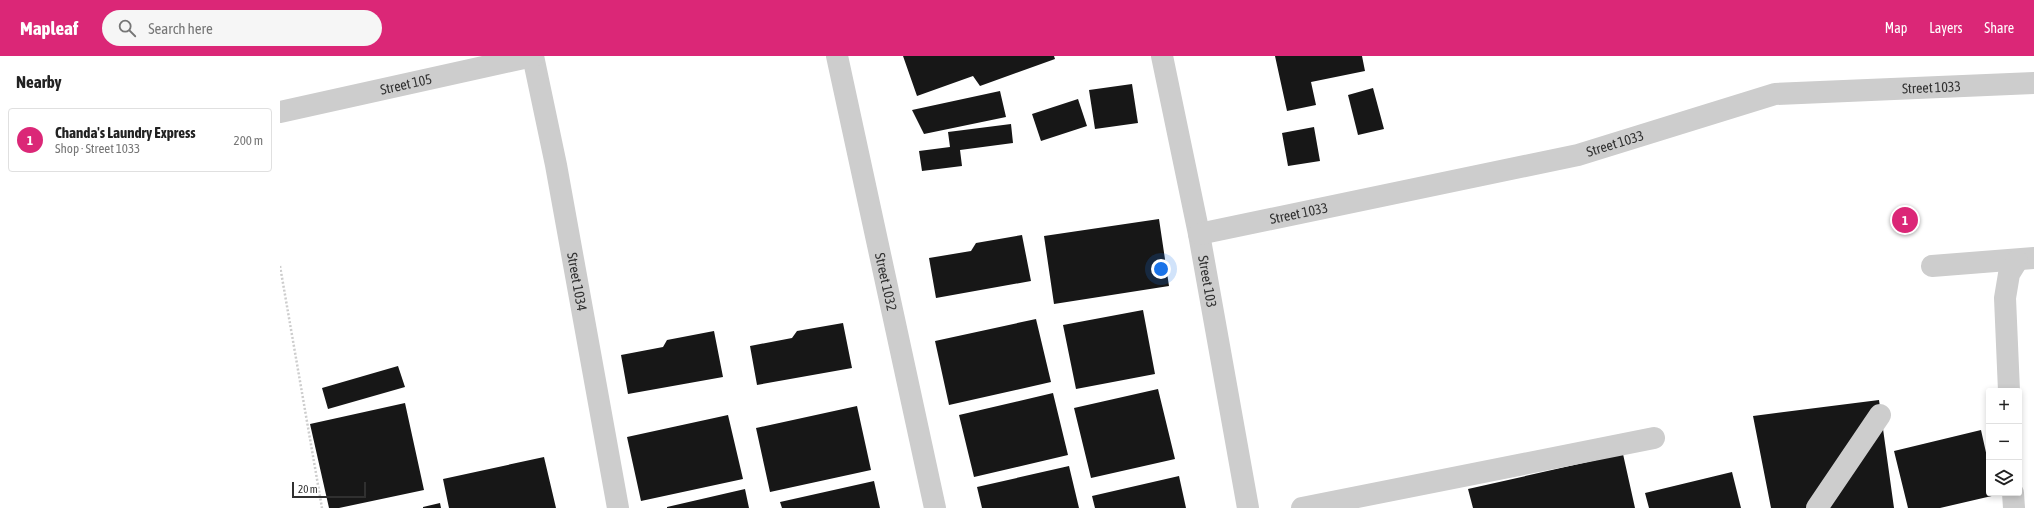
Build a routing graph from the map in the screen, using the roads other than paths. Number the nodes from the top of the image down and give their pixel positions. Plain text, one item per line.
1 (532, 56) edge
2 (837, 56) edge
3 (1162, 56) edge
4 (2034, 83) edge
5 (280, 112) edge
6 (1199, 234) junction
7 (2025, 259) edge
8 (1932, 266) dead end
9 (2009, 388) edge
10 (1880, 415) dead end
11 (1654, 438) dead end
12 (2013, 496) edge
13 (618, 508) edge
14 (935, 508) edge
15 (1248, 508) edge
16 (1302, 508) edge
17 (1817, 508) edge
18 (2014, 508) edge

1 - 5 street, Street 105
1 - 13 street, Street 1034
2 - 14 street, Street 1032
3 - 6 street, Street 103
4 - 6 street, Street 1033
6 - 15 street, Street 103
7 - 8 street
7 - 9 street
10 - 17 street
11 - 16 street
12 - 18 street

